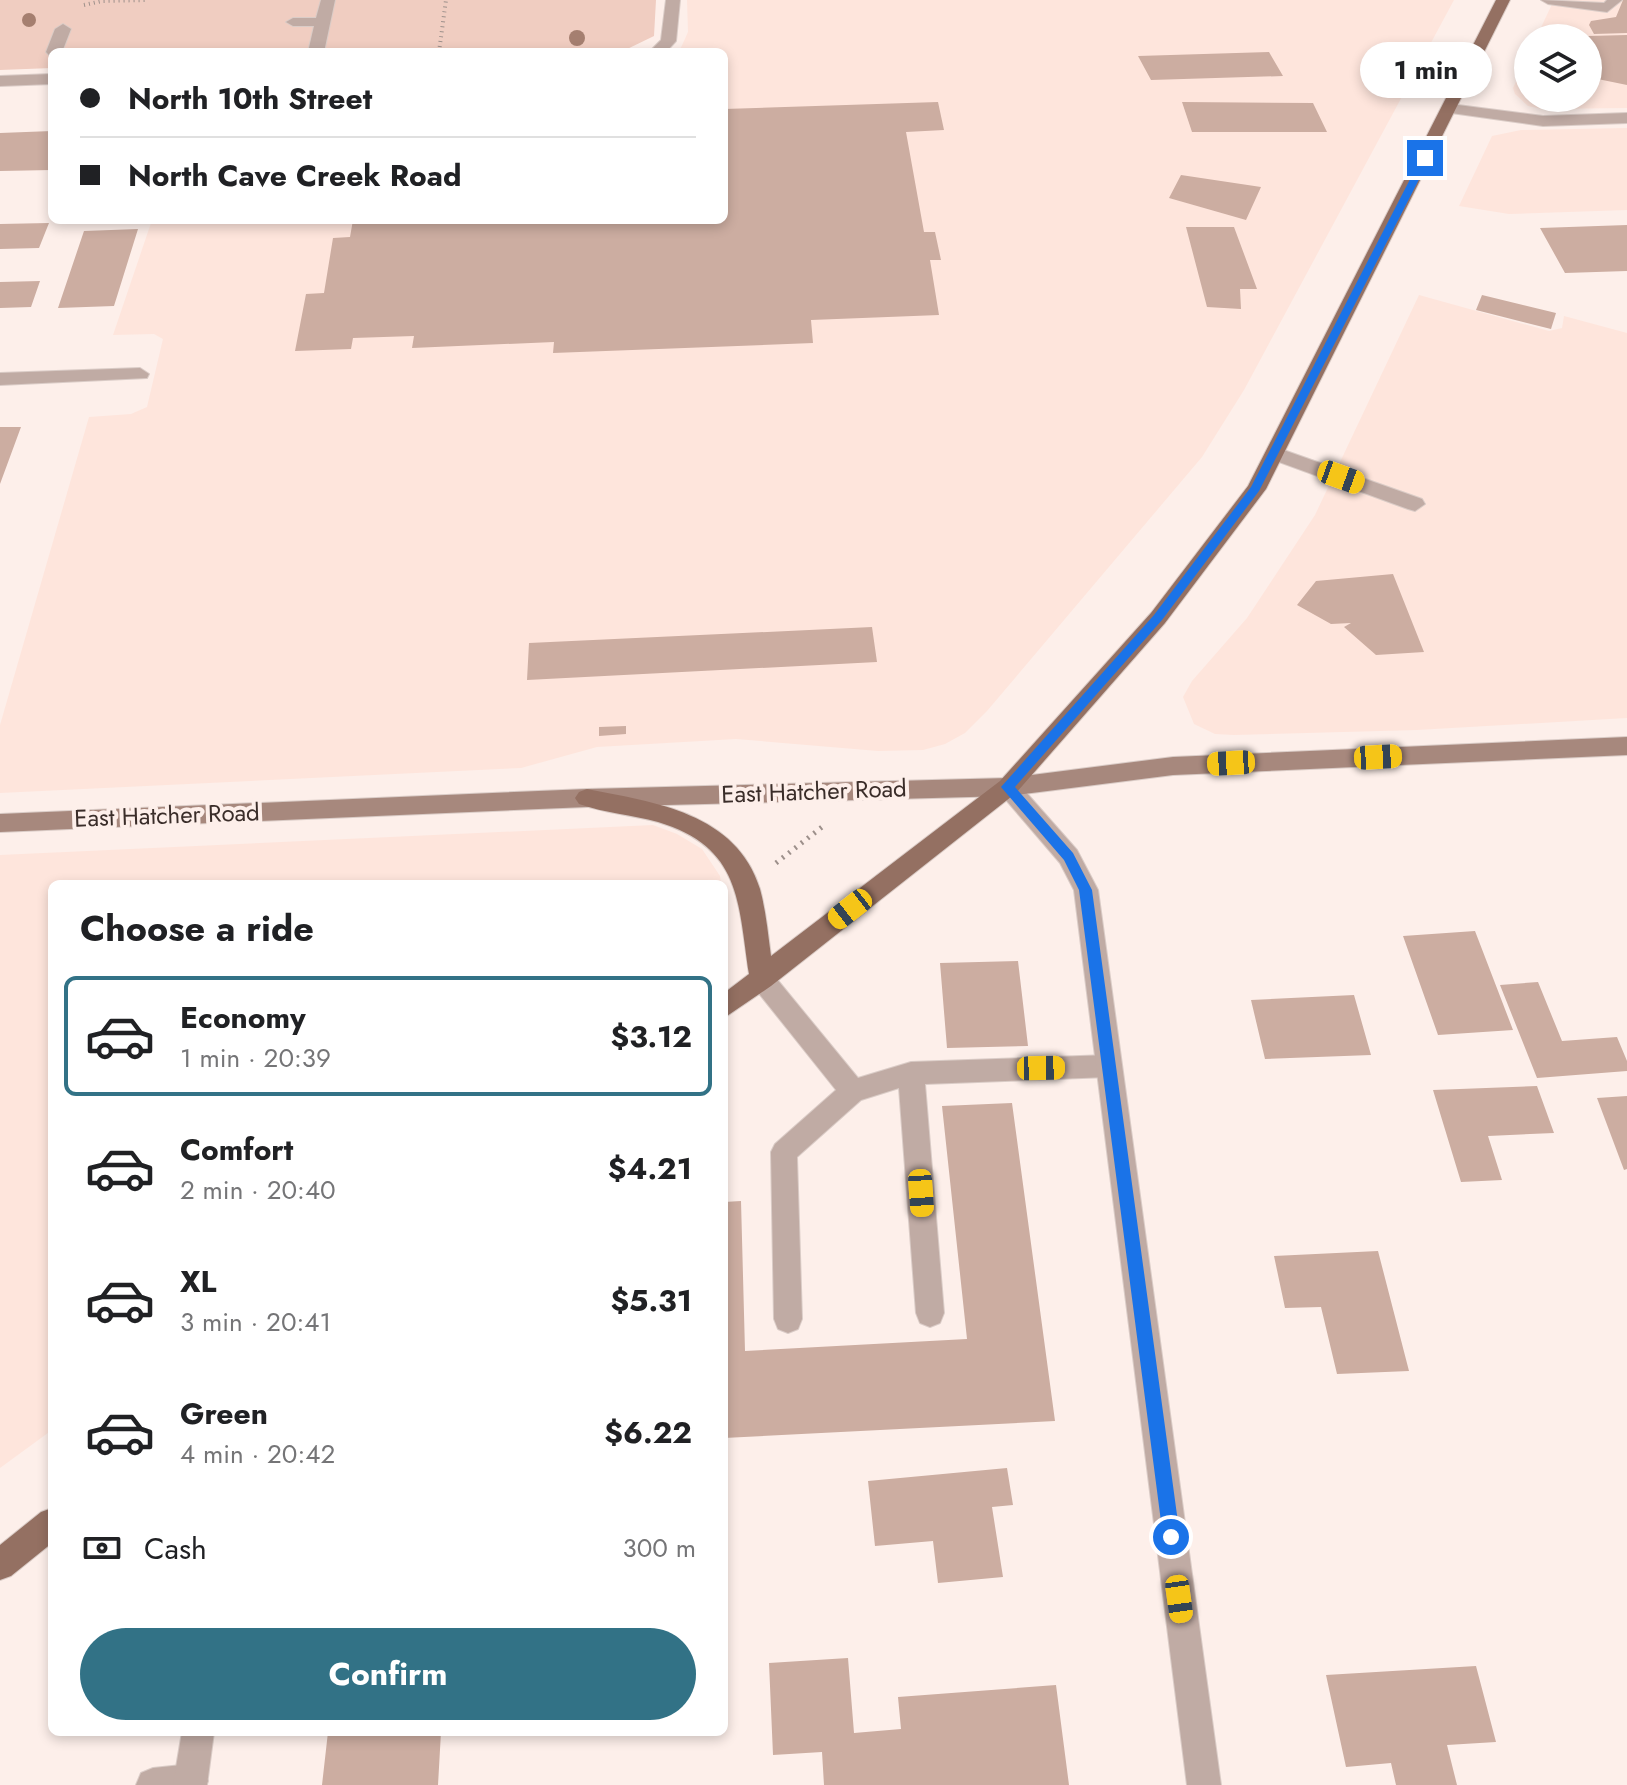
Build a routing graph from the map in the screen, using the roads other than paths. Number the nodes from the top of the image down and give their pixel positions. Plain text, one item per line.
1 (328, 0) edge
2 (673, 0) edge
3 (1503, 0) edge
4 (1548, 0) edge
5 (1615, 0) edge
6 (293, 22) dead end
7 (323, 22) junction
8 (63, 29) dead end
9 (55, 48) edge
10 (317, 48) edge
11 (661, 48) edge
12 (48, 79) edge
13 (0, 81) edge
14 (1450, 109) junction
15 (1627, 118) edge
16 (140, 374) dead end
17 (0, 379) edge
18 (1275, 453) junction
19 (1415, 504) dead end
20 (1627, 746) edge
21 (1008, 787) junction
22 (587, 798) junction
23 (0, 823) edge
24 (762, 979) junction
25 (728, 1004) edge
26 (1109, 1066) junction
27 (911, 1073) junction
28 (853, 1091) junction
29 (930, 1313) dead end
30 (788, 1319) dead end
31 (48, 1526) edge
32 (0, 1565) edge
33 (197, 1736) edge
34 (190, 1783) edge
35 (153, 1785) edge
36 (1204, 1785) edge

1 - 7 street
2 - 11 street
3 - 14 main road
4 - 5 street
6 - 7 street
7 - 10 street
8 - 9 street
12 - 13 street
14 - 15 street
14 - 18 main road
16 - 17 street
18 - 19 street
18 - 21 main road
20 - 21 street, East Hatcher Road
21 - 22 street, East Hatcher Road
21 - 24 main road
21 - 26 street
22 - 23 street, East Hatcher Road
22 - 24 main road
24 - 25 main road
24 - 28 street
26 - 27 street
26 - 36 street
27 - 28 street
27 - 29 street
28 - 30 street
31 - 32 main road
33 - 34 street
34 - 35 street

